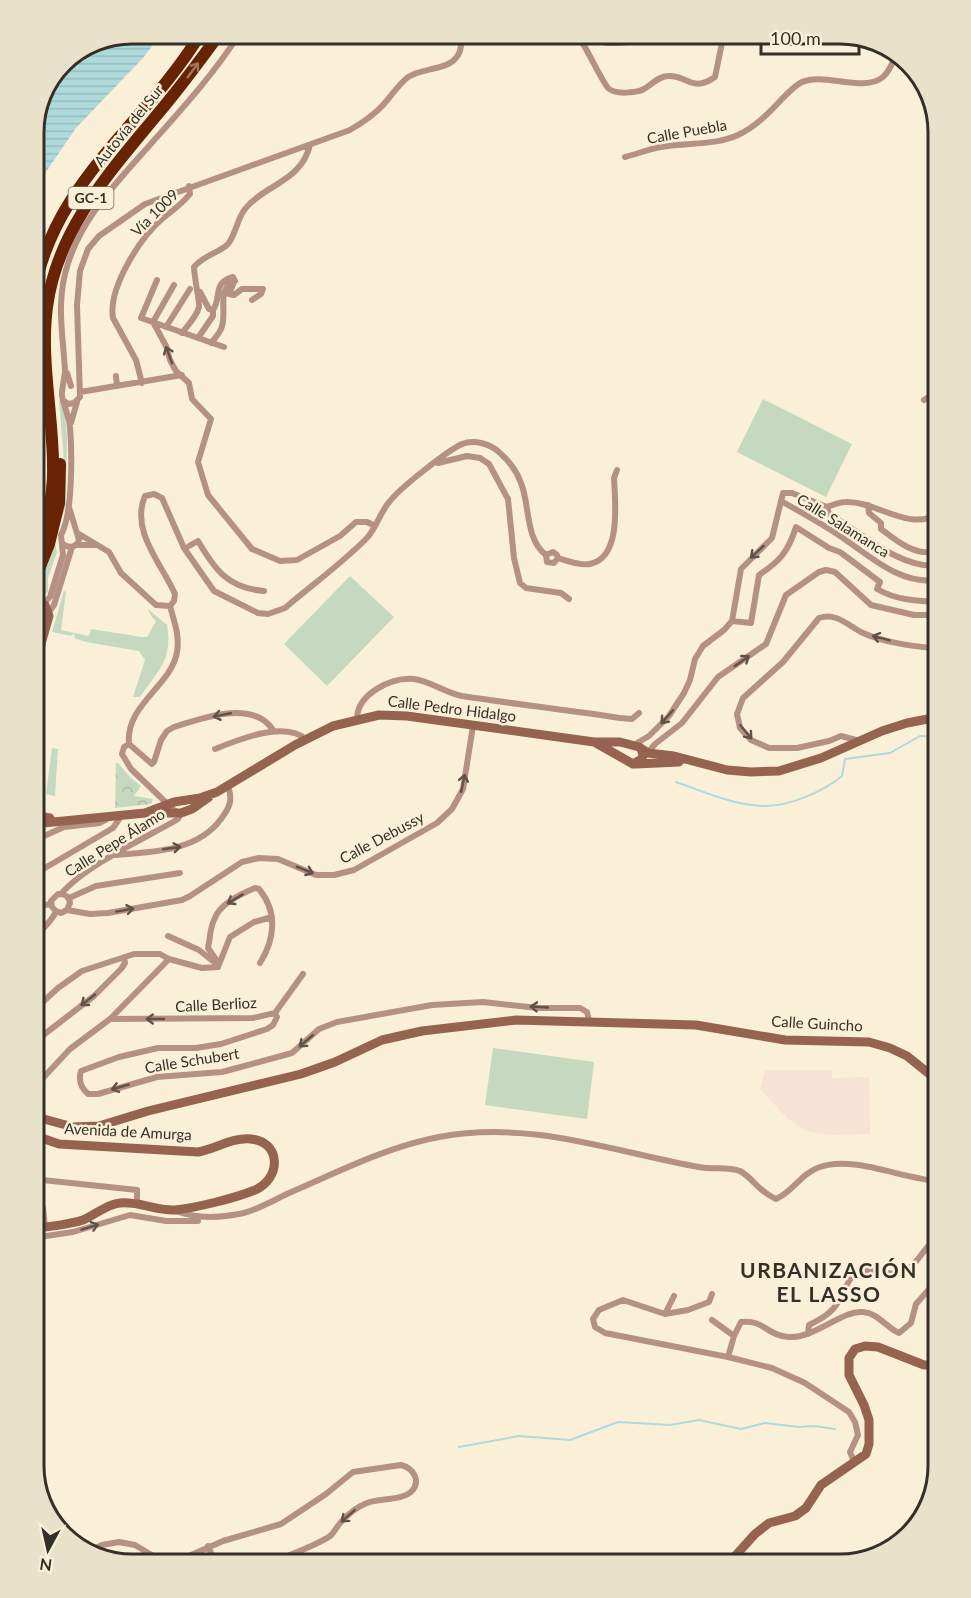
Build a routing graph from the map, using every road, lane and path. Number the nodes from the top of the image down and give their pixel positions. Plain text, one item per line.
1 (194, 43) edge
2 (213, 43) edge
3 (233, 43) edge
4 (461, 43) edge
5 (583, 44) edge
6 (722, 44) edge
7 (893, 62) edge
8 (310, 145) junction
9 (625, 157) dead end
10 (189, 186) junction
11 (44, 253) edge
12 (194, 277) junction
13 (157, 280) dead end
14 (234, 281) junction
15 (174, 285) dead end
16 (190, 289) dead end
17 (252, 300) dead end
18 (213, 310) junction
19 (153, 322) junction
20 (166, 327) junction
21 (182, 333) junction
22 (198, 338) junction
23 (211, 343) junction
24 (224, 347) dead end
25 (65, 367) junction
26 (79, 374) junction
27 (182, 375) junction
28 (116, 376) dead end
29 (142, 383) junction
30 (72, 386) junction
31 (117, 386) junction
32 (63, 390) junction
33 (80, 392) junction
34 (928, 397) edge
35 (49, 398) junction
36 (64, 400) junction
37 (924, 400) dead end
38 (77, 402) junction
39 (70, 427) junction
40 (434, 464) junction
41 (616, 470) dead end
42 (781, 501) junction
43 (868, 505) junction
44 (69, 506) junction
45 (827, 507) junction
46 (928, 517) edge
47 (44, 525) edge
48 (375, 526) junction
49 (64, 530) junction
50 (78, 532) junction
51 (62, 543) junction
52 (74, 546) junction
53 (101, 546) junction
54 (189, 546) dead end
55 (928, 552) edge
56 (44, 555) edge
57 (928, 566) edge
58 (928, 582) edge
59 (264, 591) dead end
60 (569, 599) dead end
61 (44, 601) edge
62 (928, 601) edge
63 (44, 604) edge
64 (170, 606) junction
65 (928, 615) edge
66 (48, 616) junction
67 (732, 621) junction
68 (44, 625) edge
69 (44, 633) edge
70 (928, 647) edge
71 (639, 713) dead end
72 (357, 719) junction
73 (928, 719) edge
74 (473, 726) junction
75 (273, 730) junction
76 (306, 739) junction
77 (860, 741) junction
78 (594, 742) junction
79 (129, 744) junction
80 (215, 749) dead end
81 (640, 754) junction
82 (692, 762) junction
83 (228, 786) junction
84 (190, 804) junction
85 (162, 807) junction
86 (145, 813) junction
87 (179, 813) junction
88 (118, 815) junction
89 (44, 817) edge
90 (61, 820) junction
91 (44, 822) edge
92 (44, 836) edge
93 (114, 855) junction
94 (44, 869) edge
95 (180, 873) dead end
96 (61, 894) junction
97 (69, 898) junction
98 (51, 904) junction
99 (44, 905) edge
100 (67, 910) junction
101 (56, 911) junction
102 (272, 917) junction
103 (44, 927) edge
104 (168, 936) dead end
105 (124, 958) junction
106 (169, 959) junction
107 (260, 963) dead end
108 (218, 967) junction
109 (303, 974) dead end
110 (44, 1001) edge
111 (275, 1013) junction
112 (110, 1019) junction
113 (589, 1021) junction
114 (44, 1035) edge
115 (928, 1069) edge
116 (44, 1077) edge
117 (44, 1118) edge
118 (44, 1139) edge
119 (44, 1180) edge
120 (928, 1180) edge
121 (217, 1201) junction
122 (137, 1203) junction
123 (197, 1209) junction
124 (173, 1210) junction
125 (185, 1215) junction
126 (225, 1216) junction
127 (44, 1218) edge
128 (202, 1218) junction
129 (172, 1221) junction
130 (45, 1227) joint
131 (44, 1236) edge
132 (928, 1247) edge
133 (928, 1290) edge
134 (712, 1294) dead end
135 (674, 1296) dead end
136 (665, 1314) junction
137 (712, 1320) dead end
138 (808, 1334) junction
139 (734, 1336) junction
140 (728, 1357) junction
141 (928, 1365) edge
142 (854, 1461) junction
143 (102, 1545) junction
144 (208, 1546) junction
145 (98, 1547) edge
146 (100, 1549) edge
147 (150, 1554) edge
148 (192, 1554) edge
149 (211, 1554) edge
150 (291, 1554) edge
151 (737, 1554) edge

1 - 11 highway, Autovía del Sur / GC-1
35 -> 2 highway, Autovía del Sur / GC-1
3 - 25 street, Autovía del Sur
4 - 8 street
5 - 6 street
7 - 9 street, Calle Puebla
8 - 10 street
8 - 12 street
10 - 26 street
10 - 29 street, Vía 1009
12 - 18 street
12 - 21 street
13 - 19 street
14 - 17 street
14 - 18 street
14 - 23 street
15 - 19 street
16 - 20 street
18 - 22 street
19 - 20 street
27 -> 19 street
20 - 21 street
21 - 22 street
22 - 23 street
23 - 24 street
25 - 30 street, Autovía del Sur
25 - 32 street, Autovía del Sur
26 - 30 street
26 - 33 street
27 - 29 street
27 - 48 street
28 - 31 street
29 - 31 street
30 - 32 street
30 - 33 street
31 - 33 street
32 - 36 street
33 - 38 street
34 - 37 street
35 - 47 highway, Autovía del Sur / GC-1
35 - 56 highway
36 - 38 street
36 - 39 street
38 - 39 street
39 - 44 street
40 - 41 street
40 - 48 street
40 - 60 street
42 - 45 street
42 - 58 street, Calle Salamanca
42 -> 67 street, Calle Salamanca
43 - 45 street
43 - 46 street
43 - 55 street
44 - 49 street
44 - 50 street
45 - 57 street
48 - 64 street
49 - 50 street
49 - 51 street
50 - 52 street
50 - 53 street
51 - 52 street
51 - 61 street
52 - 53 street
52 - 66 street
53 - 64 street
54 - 59 street
62 - 67 street
63 - 66 street
64 - 79 street
81 -> 65 street
66 - 68 street
66 - 69 street
67 -> 81 street
70 -> 77 street
71 - 72 street
72 - 74 street, Calle Pedro Hidalgo
72 - 76 street, Calle Pedro Hidalgo
73 - 77 street
74 - 78 street, Calle Pedro Hidalgo
100 -> 74 street, Calle Debussy
75 - 76 street
75 -> 79 street
75 - 80 street
76 - 83 street, Calle Pedro Hidalgo
77 - 82 street
78 - 81 street, Calle Pedro Hidalgo
78 - 81 street
79 - 85 street
81 - 82 street
81 - 82 street
83 - 84 street, Calle Pedro Hidalgo
93 -> 83 street
84 - 85 street, Calle Pedro Hidalgo
84 - 87 street, Calle Pedro Hidalgo
85 - 86 street, Calle Pedro Hidalgo
85 - 87 street
86 - 87 street, Calle Pedro Hidalgo
86 - 88 street, Calle Pedro Hidalgo
87 - 93 street, Calle Pepe Álamo
88 - 90 street, Calle Pedro Hidalgo
88 - 92 street
88 - 94 street
89 - 90 street, Calle Pedro Hidalgo
90 - 91 street, Calle Pedro Hidalgo
93 - 96 street, Calle Pepe Álamo
95 - 97 street
96 - 97 street
96 - 98 street
97 - 100 street
98 - 99 street
98 - 101 street
100 - 101 street
101 - 103 street
102 - 107 street
102 - 108 street
102 -> 108 street
104 - 108 street
105 - 106 street
105 - 110 street
105 -> 114 street
106 - 108 street
106 - 112 street
109 - 111 street, Calle Berlioz
111 -> 112 street, Calle Berlioz
113 -> 111 street, Calle Schubert
112 - 116 street
113 - 115 street, Calle Guincho
113 - 117 street, Calle Guincho
118 - 121 street, Avenida de Amurga
119 - 122 street
120 - 126 street
121 - 123 street, Avenida de Amurga
121 - 124 street, Avenida de Amurga
122 - 124 street, Avenida de Amurga
122 - 130 street, Avenida de Amurga
123 - 125 street, Avenida de Amurga
123 - 128 street
124 - 125 street
125 - 128 street
125 - 129 street, Avenida de Amurga
126 - 128 street
126 - 129 street
127 - 130 street
131 -> 129 street
132 - 138 street
133 - 138 street
134 - 136 street
135 - 136 street
136 - 140 street
137 - 139 street
138 - 139 street
139 - 140 street
140 - 142 street
141 - 142 street
142 - 151 street
143 - 145 street
143 - 146 street
143 - 147 street
144 - 148 street
144 - 149 street
144 -> 150 street

